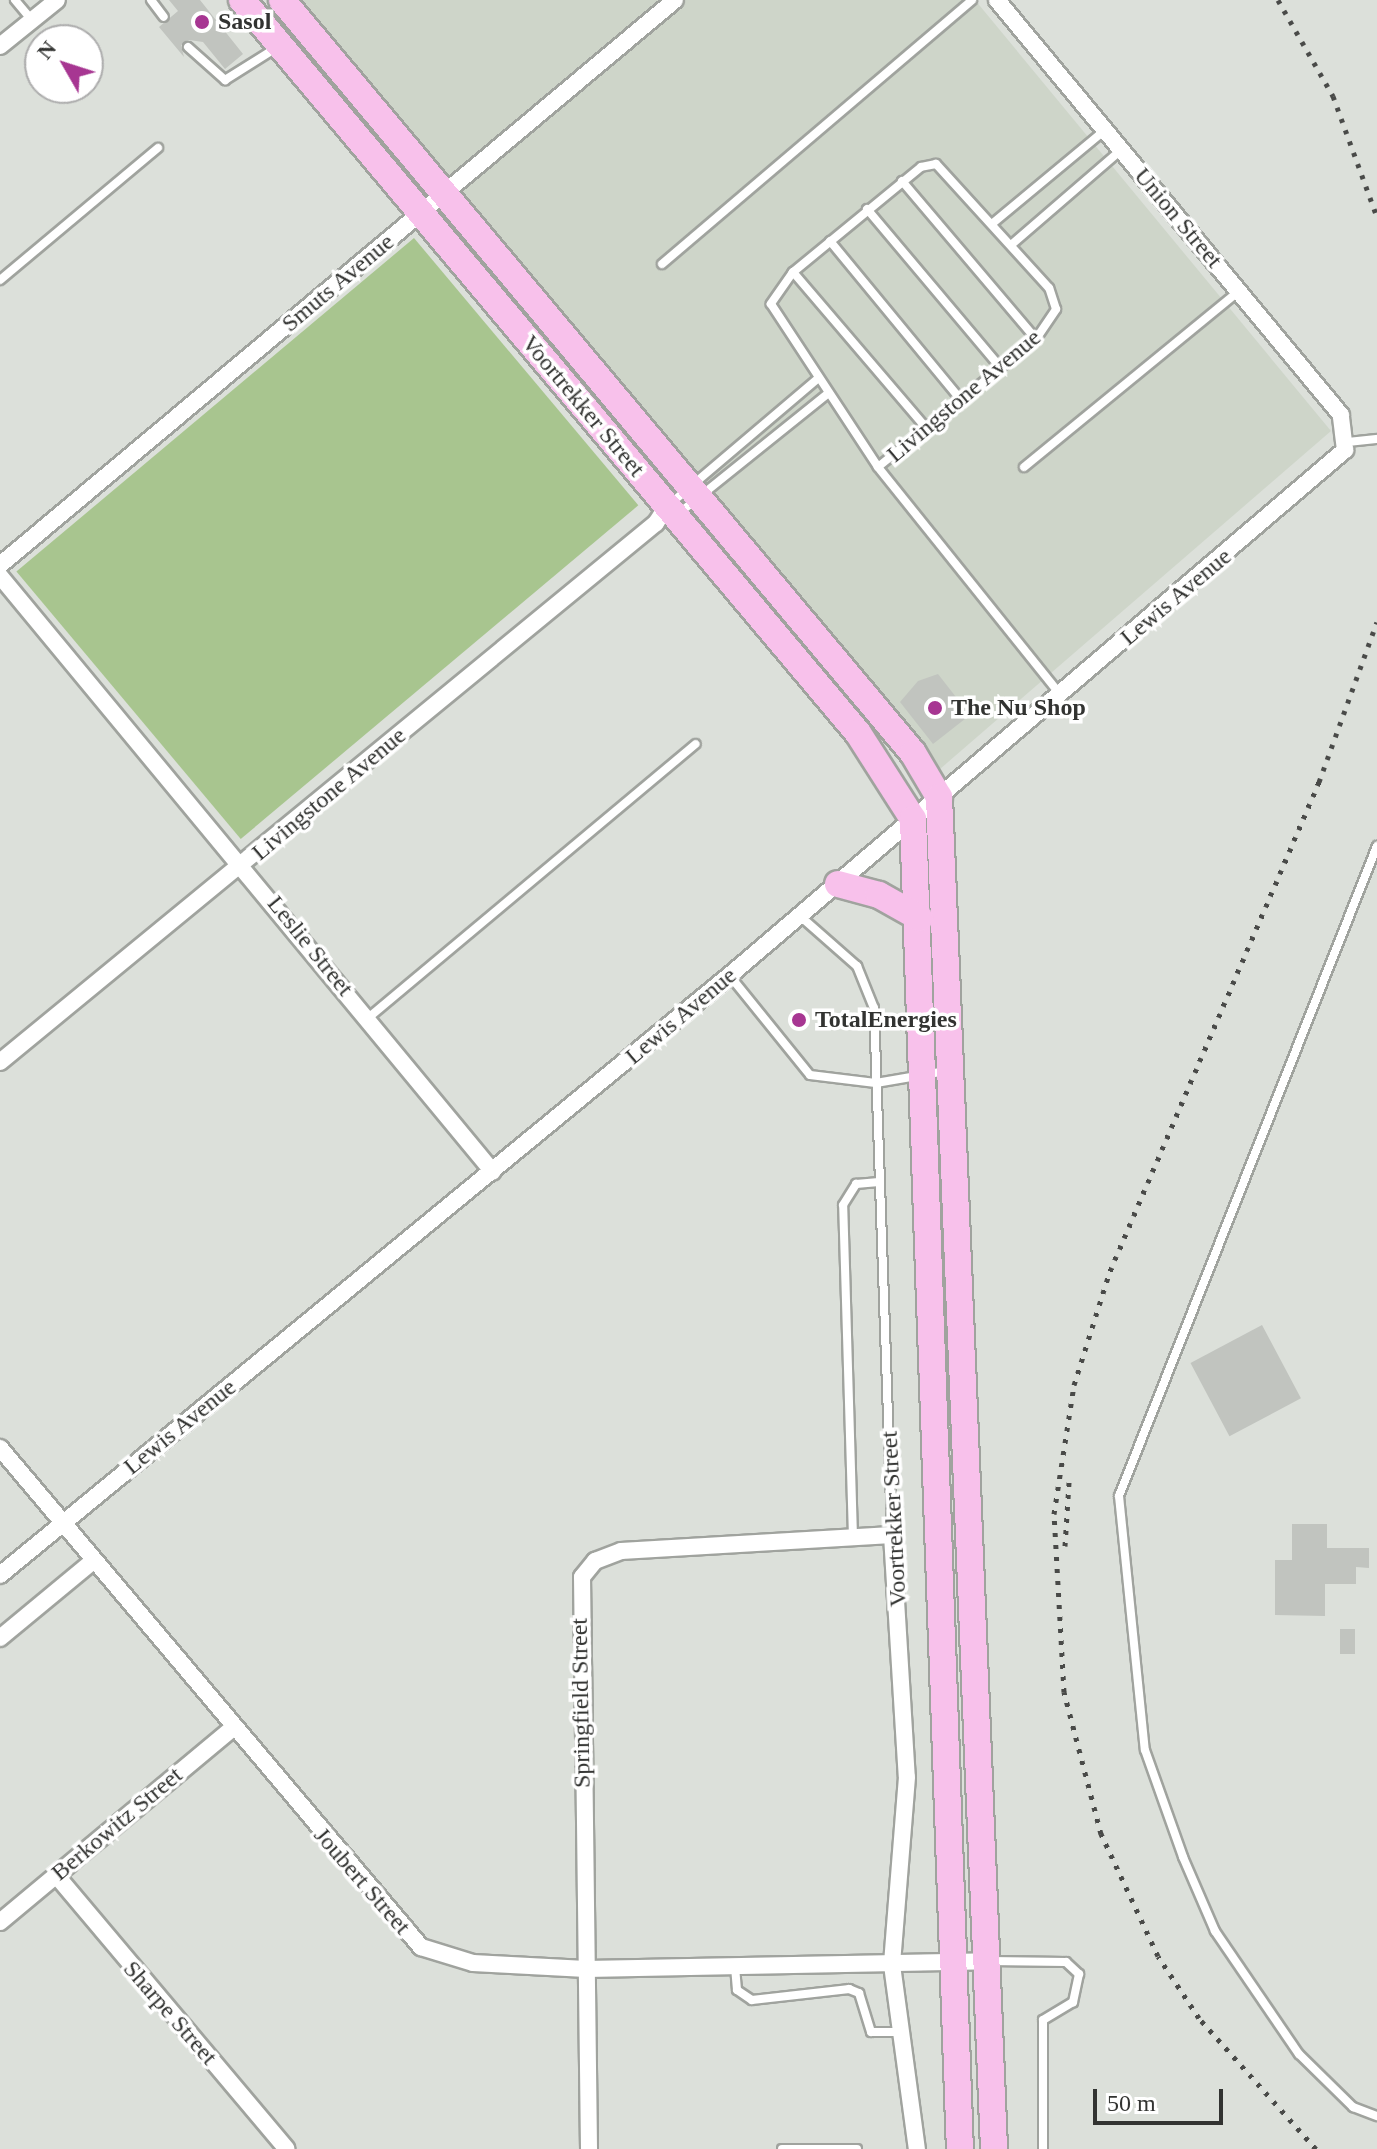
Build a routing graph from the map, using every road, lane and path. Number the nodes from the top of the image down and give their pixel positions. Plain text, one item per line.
1 (15, 0) edge
2 (57, 0) edge
3 (242, 0) edge
4 (282, 0) edge
5 (675, 0) edge
6 (972, 0) edge
7 (997, 0) edge
8 (156, 2) edge
9 (164, 17) dead end
10 (32, 20) junction
11 (280, 45) junction
12 (0, 46) edge
13 (188, 47) dead end
14 (1105, 130) junction
15 (158, 148) dead end
16 (1122, 150) junction
17 (902, 181) junction
18 (442, 195) junction
19 (867, 209) junction
20 (421, 213) junction
21 (993, 223) junction
22 (830, 241) junction
23 (1011, 245) junction
24 (662, 264) dead end
25 (793, 272) junction
26 (0, 280) edge
27 (1239, 291) junction
28 (1036, 339) junction
29 (1001, 368) junction
30 (816, 380) junction
31 (827, 394) junction
32 (962, 401) junction
33 (927, 429) junction
34 (1377, 439) edge
35 (1347, 442) junction
36 (878, 467) junction
37 (1024, 467) dead end
38 (694, 490) junction
39 (666, 515) junction
40 (0, 565) edge
41 (0, 576) edge
42 (1061, 694) junction
43 (696, 744) dead end
44 (939, 797) junction
45 (913, 819) junction
46 (1377, 846) edge
47 (244, 864) junction
48 (838, 884) junction
49 (800, 916) junction
50 (920, 918) junction
51 (730, 975) junction
52 (368, 1018) junction
53 (0, 1062) edge
54 (954, 1070) junction
55 (919, 1077) junction
56 (876, 1083) junction
57 (493, 1172) junction
58 (879, 1182) junction
59 (0, 1448) edge
60 (970, 1483) junction
61 (933, 1484) junction
62 (62, 1524) junction
63 (892, 1535) junction
64 (853, 1537) junction
65 (93, 1561) junction
66 (0, 1575) edge
67 (0, 1638) edge
68 (234, 1727) junction
69 (56, 1875) junction
70 (0, 1922) edge
71 (990, 1961) junction
72 (957, 1962) junction
73 (892, 1965) junction
74 (735, 1967) junction
75 (586, 1969) junction
76 (903, 2032) junction
77 (1377, 2116) edge
78 (287, 2149) edge
79 (589, 2149) edge
80 (782, 2149) edge
81 (857, 2149) edge
82 (917, 2149) edge
83 (960, 2149) edge
84 (994, 2149) edge
85 (1043, 2149) edge

1 - 10 lane
2 - 10 street
3 - 11 main road, Voortrekker Street
4 - 18 main road, Voortrekker Street
5 - 18 street, Smuts Avenue
6 - 24 lane
7 - 14 street, Union Street
8 - 9 lane
10 - 12 street
11 - 13 lane
11 - 20 main road, Voortrekker Street
14 - 16 street, Union Street
14 - 21 lane
15 - 26 lane
16 - 23 lane
16 - 27 street, Union Street
17 - 19 lane, Livingstone Avenue
17 - 21 lane, Livingstone Avenue
17 - 28 lane
18 - 20 street, Smuts Avenue
18 - 38 main road, Voortrekker Street
19 - 22 lane, Livingstone Avenue
19 - 29 lane
20 - 39 main road, Voortrekker Street
20 - 40 street, Smuts Avenue
21 - 23 lane, Livingstone Avenue
22 - 25 lane, Livingstone Avenue
22 - 32 lane
23 - 28 lane, Livingstone Avenue
25 - 30 lane, Livingstone Avenue
25 - 33 lane
27 - 35 street, Union Street
27 - 37 lane
28 - 29 lane, Livingstone Avenue
29 - 32 lane, Livingstone Avenue
30 - 31 lane, Livingstone Avenue
30 - 38 lane, Livingstone Avenue
31 - 36 lane
31 - 38 lane, Livingstone Avenue
32 - 33 lane, Livingstone Avenue
33 - 36 lane, Livingstone Avenue
34 - 35 lane
35 - 42 street, Lewis Avenue
36 - 42 lane
38 - 39 lane, Livingstone Avenue
38 - 39 lane, Livingstone Avenue
38 - 44 main road, Voortrekker Street
39 - 45 main road, Voortrekker Street
39 - 47 street, Livingstone Avenue
41 - 47 street, Leslie Street
42 - 44 street, Lewis Avenue
43 - 52 lane
44 - 45 street, Lewis Avenue
44 - 54 main road
45 - 48 street, Lewis Avenue
45 - 50 main road
46 - 77 lane
47 - 52 street, Leslie Street
47 - 53 street, Livingstone Avenue
48 - 49 street, Lewis Avenue
48 - 50 main road
49 - 51 street, Lewis Avenue
49 - 56 lane, Voortrekker Street
50 - 55 main road
51 - 56 lane
51 - 57 street, Lewis Avenue
52 - 57 street, Leslie Street
54 - 55 lane
54 - 60 main road
55 - 56 lane
55 - 61 main road
56 - 58 lane, Voortrekker Street
57 - 62 street, Lewis Avenue
58 - 63 lane, Voortrekker Street
58 - 64 lane
59 - 62 street, Joubert Street
60 - 61 main road
60 - 71 main road
61 - 72 main road
62 - 65 street, Joubert Street
62 - 66 street, Lewis Avenue
63 - 64 street, Springfield Street
63 - 73 street, Voortrekker Street
64 - 75 street, Springfield Street
65 - 67 street
65 - 68 street, Joubert Street
68 - 69 street, Berkowitz Street
68 - 75 street, Joubert Street
69 - 70 street, Berkowitz Street
69 - 78 street, Sharpe Street
71 - 72 street, Joubert Street
71 - 84 main road
71 - 85 lane
72 - 73 street, Joubert Street
72 - 83 main road
73 - 74 street, Joubert Street
73 - 76 street, Voortrekker Street
74 - 75 street, Joubert Street
74 - 76 lane
75 - 79 street, Springfield Street
76 - 82 street, Voortrekker Street
80 - 81 lane

